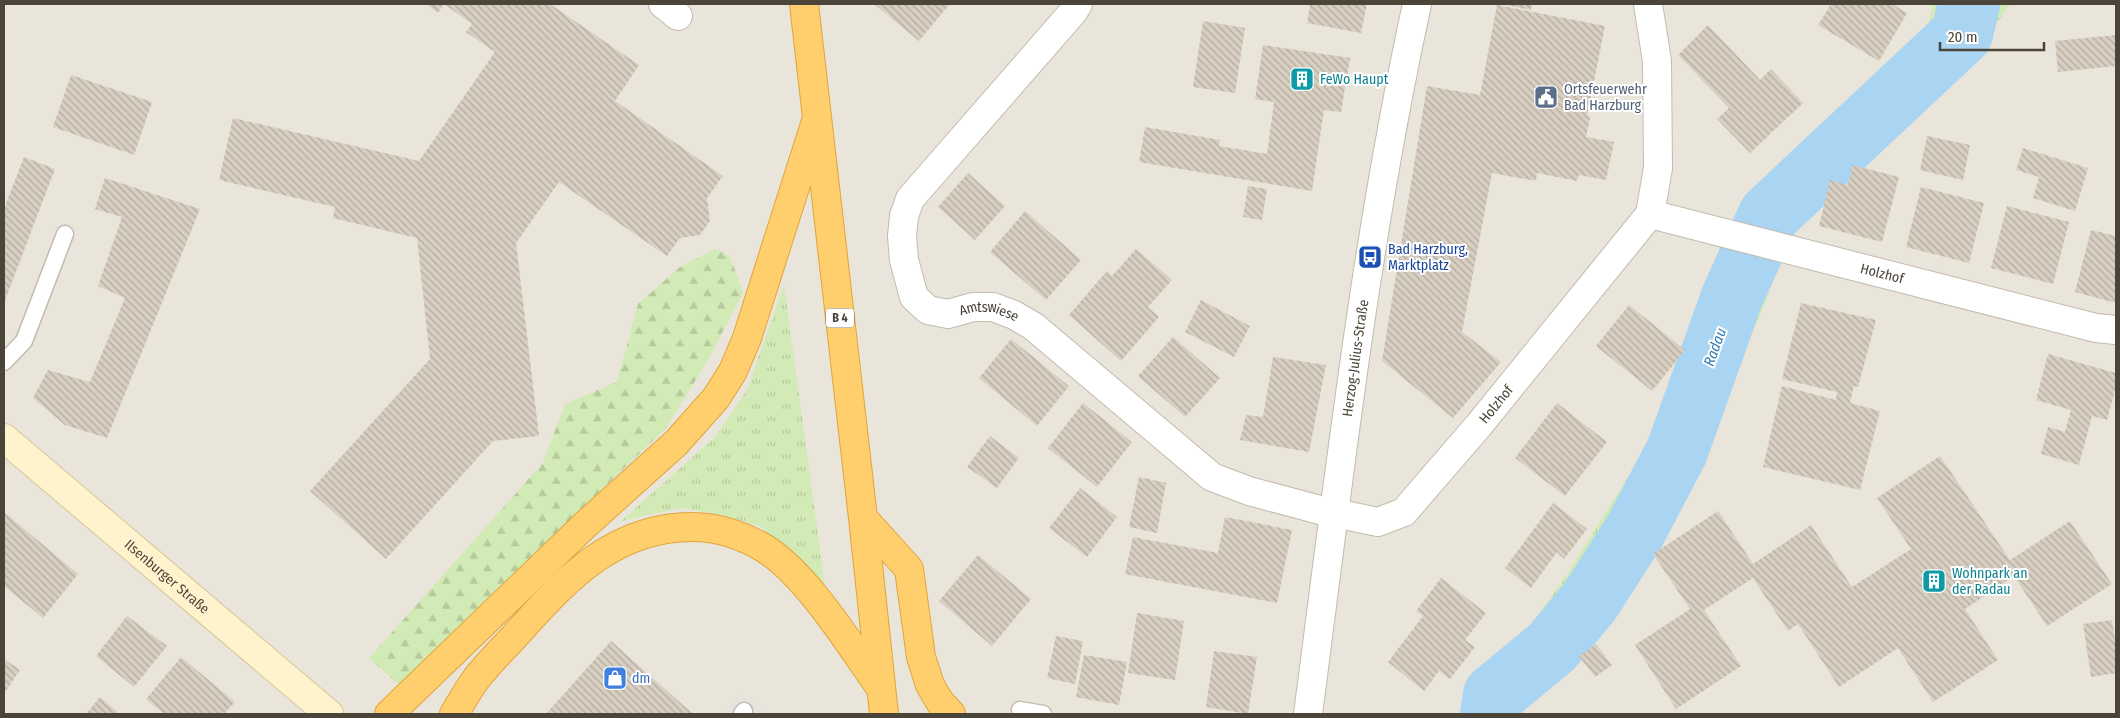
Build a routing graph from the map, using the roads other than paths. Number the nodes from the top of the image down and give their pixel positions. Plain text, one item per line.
1 (804, 4) edge
2 (1078, 4) edge
3 (1417, 4) edge
4 (1648, 4) edge
5 (817, 118) junction
6 (1650, 214) junction
7 (66, 234) dead end
8 (2116, 330) edge
9 (4, 362) edge
10 (4, 438) edge
11 (1334, 513) junction
12 (863, 518) junction
13 (883, 701) edge
14 (1020, 710) dead end
15 (329, 714) edge
16 (389, 714) edge
17 (454, 714) edge
18 (951, 714) edge
19 (1044, 714) edge
20 (1308, 714) edge

1 - 5 highway, B 4
2 - 11 street, Amtswiese
3 - 11 street, Herzog-Julius-Straße
4 - 6 street, Holzhof
5 - 12 highway, B 4
5 - 16 highway
6 - 8 street, Holzhof
6 - 11 street, Holzhof
7 - 9 lane
10 - 15 main road, Ilsenburger Straße
11 - 20 street, Herzog-Julius-Straße
12 - 13 highway, B 4
12 - 18 highway
13 - 17 highway
14 - 19 lane

